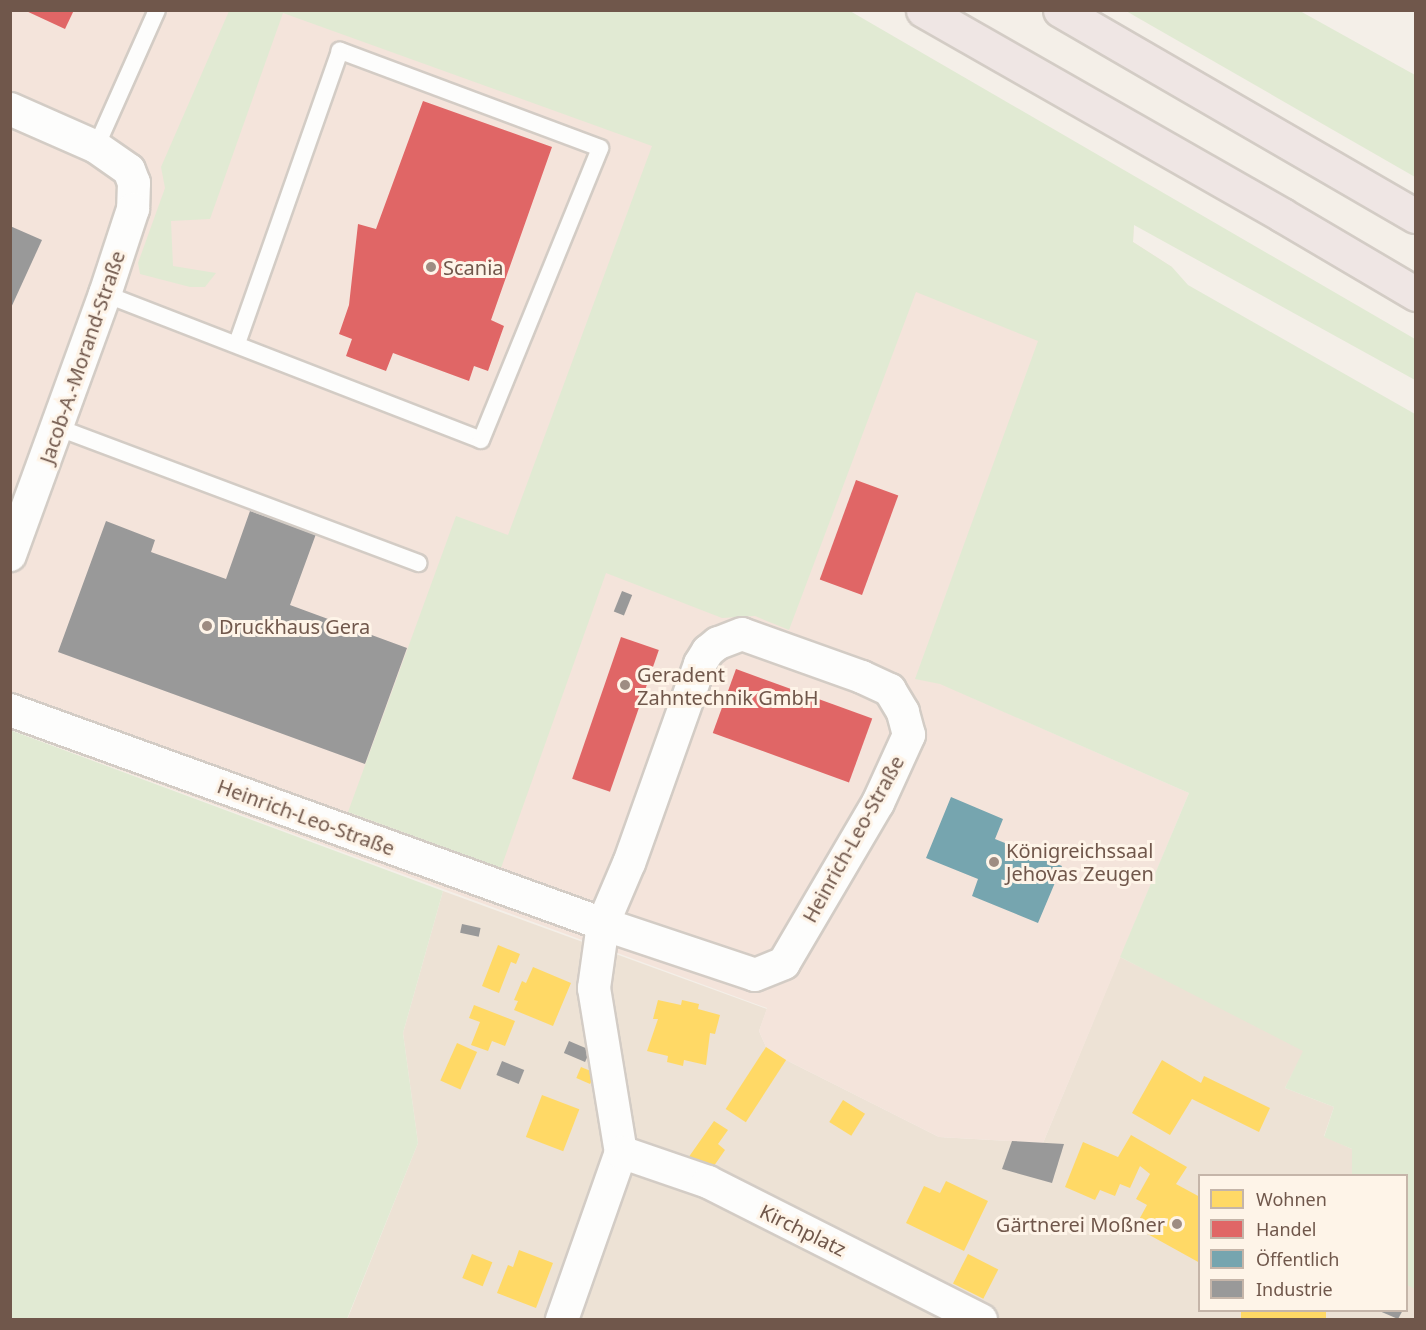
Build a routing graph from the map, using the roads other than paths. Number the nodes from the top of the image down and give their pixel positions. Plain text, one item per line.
1 (157, 10) edge
2 (923, 10) edge
3 (1060, 10) edge
4 (10, 109) edge
5 (107, 154) junction
6 (1416, 216) edge
7 (105, 294) junction
8 (1416, 294) edge
9 (237, 344) junction
10 (59, 428) junction
11 (12, 543) edge
12 (419, 563) dead end
13 (10, 710) edge
14 (603, 924) junction
15 (621, 1152) junction
16 (562, 1320) edge
17 (981, 1320) edge

1 - 5 lane
2 - 8 highway
3 - 6 highway
4 - 5 street
5 - 7 street, Jacob-A.-Morand-Straße
7 - 9 lane
7 - 10 street, Jacob-A.-Morand-Straße
9 - 9 lane
10 - 11 street, Jacob-A.-Morand-Straße
10 - 12 lane
13 - 14 street, Heinrich-Leo-Straße
14 - 14 street, Heinrich-Leo-Straße
14 - 15 street
15 - 16 street
15 - 17 street, Kirchplatz

